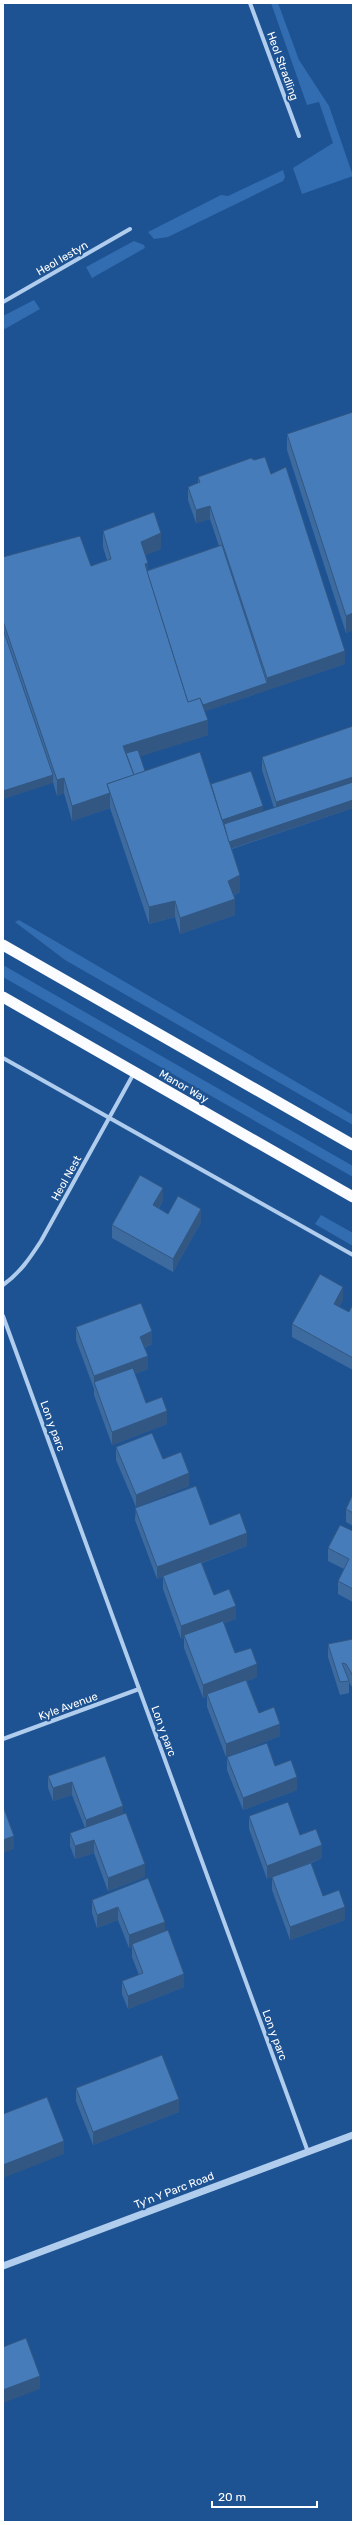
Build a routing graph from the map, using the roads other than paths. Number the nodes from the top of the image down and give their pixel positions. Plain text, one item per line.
1 (250, 3) edge
2 (299, 136) dead end
3 (130, 229) dead end
4 (3, 302) edge
5 (3, 945) edge
6 (3, 997) edge
7 (3, 1058) edge
8 (134, 1072) junction
9 (110, 1117) junction
10 (353, 1145) edge
11 (353, 1197) edge
12 (353, 1255) edge
13 (3, 1285) edge
14 (3, 1316) edge
15 (139, 1689) junction
16 (3, 1739) edge
17 (353, 2135) edge
18 (308, 2152) junction
19 (3, 2266) edge

1 - 2 street, Heol Stradling
3 - 4 street, Heol Iestyn
5 - 10 highway
6 - 8 highway, Manor Way
7 - 9 street
8 - 9 street, Heol Nest
8 - 11 highway, Manor Way
9 - 12 street
9 - 13 street, Heol Nest
14 - 15 street, Lon y parc
15 - 16 street, Kyle Avenue
15 - 18 street, Lon y parc
17 - 18 street, Ty'n Y Parc Road
18 - 19 street, Ty'n Y Parc Road

